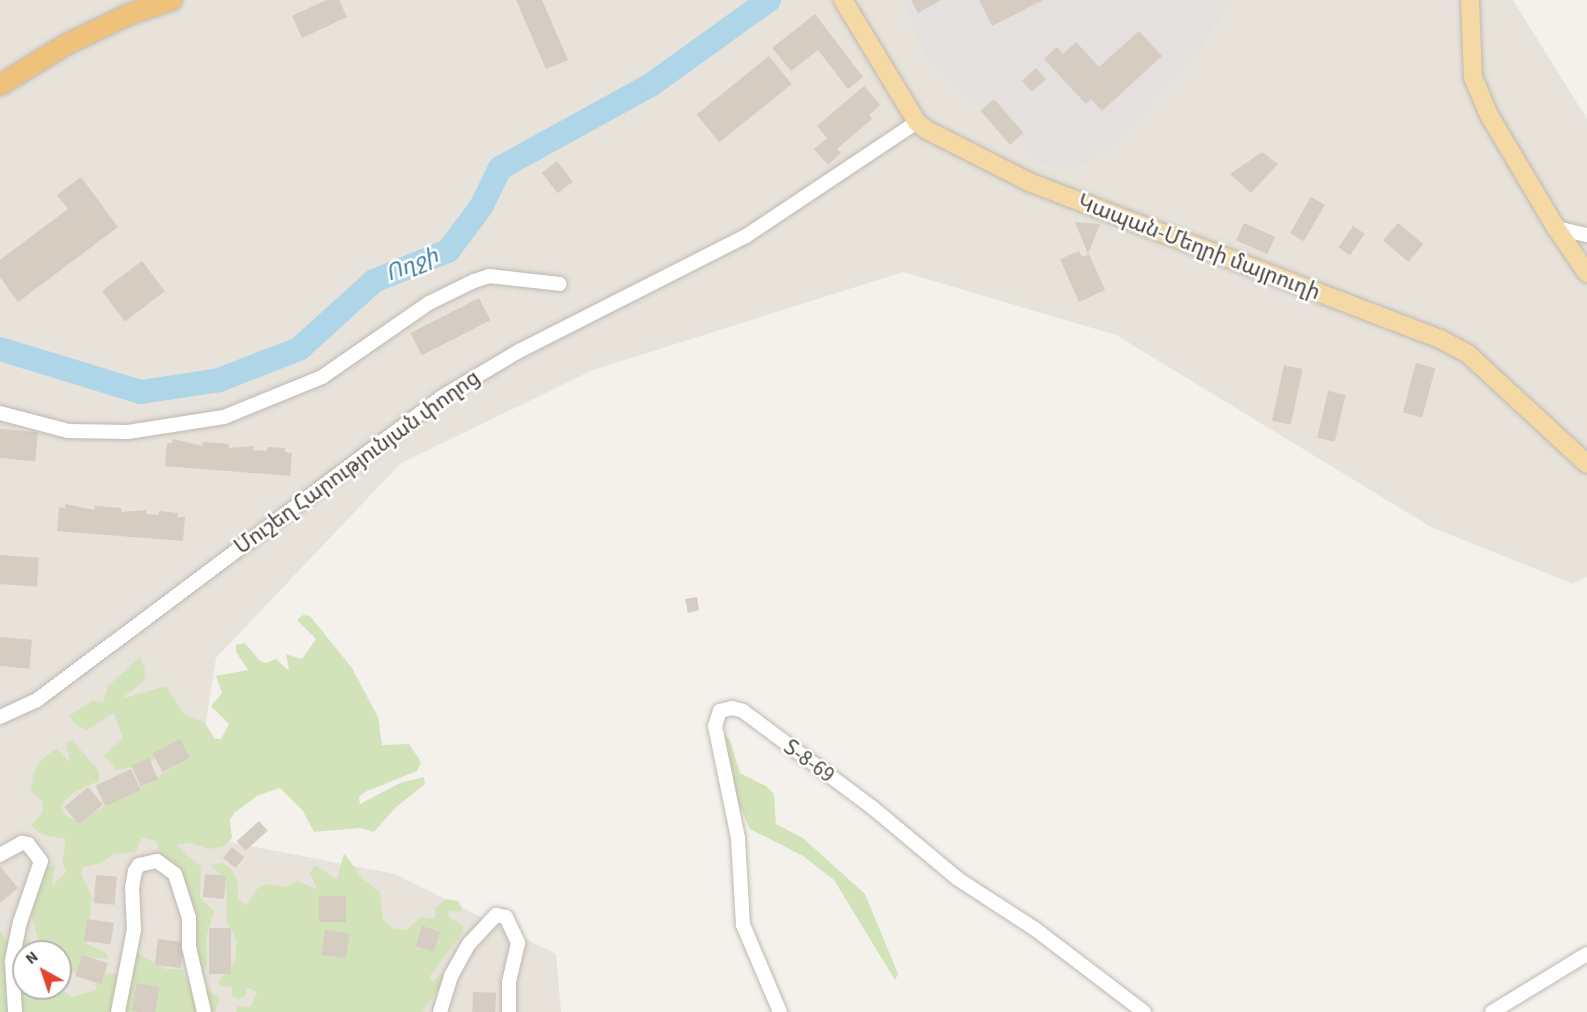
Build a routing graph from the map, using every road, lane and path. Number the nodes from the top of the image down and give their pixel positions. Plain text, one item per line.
1 (172, 0) edge
2 (843, 0) edge
3 (1470, 0) edge
4 (0, 85) edge
5 (917, 122) junction
6 (1556, 228) junction
7 (1587, 235) edge
8 (1587, 273) edge
9 (560, 284) dead end
10 (0, 413) edge
11 (1587, 465) edge
12 (0, 717) edge
13 (0, 855) edge
14 (1587, 954) edge
15 (15, 1012) edge
16 (118, 1012) edge
17 (204, 1012) edge
18 (440, 1012) edge
19 (509, 1012) edge
20 (780, 1012) edge
21 (1144, 1012) edge
22 (1492, 1012) edge

1 - 4 highway
2 - 5 main road
3 - 6 main road
5 - 11 main road, Կապան-Մեղրի մայրուղի
5 - 12 street, Մուշեղ Հարությունյան փողոց
6 - 7 street
6 - 8 main road
9 - 10 street
13 - 15 street
14 - 22 street
16 - 17 street
18 - 19 street
20 - 21 street, Տ-8-69 / Տ-8-69

